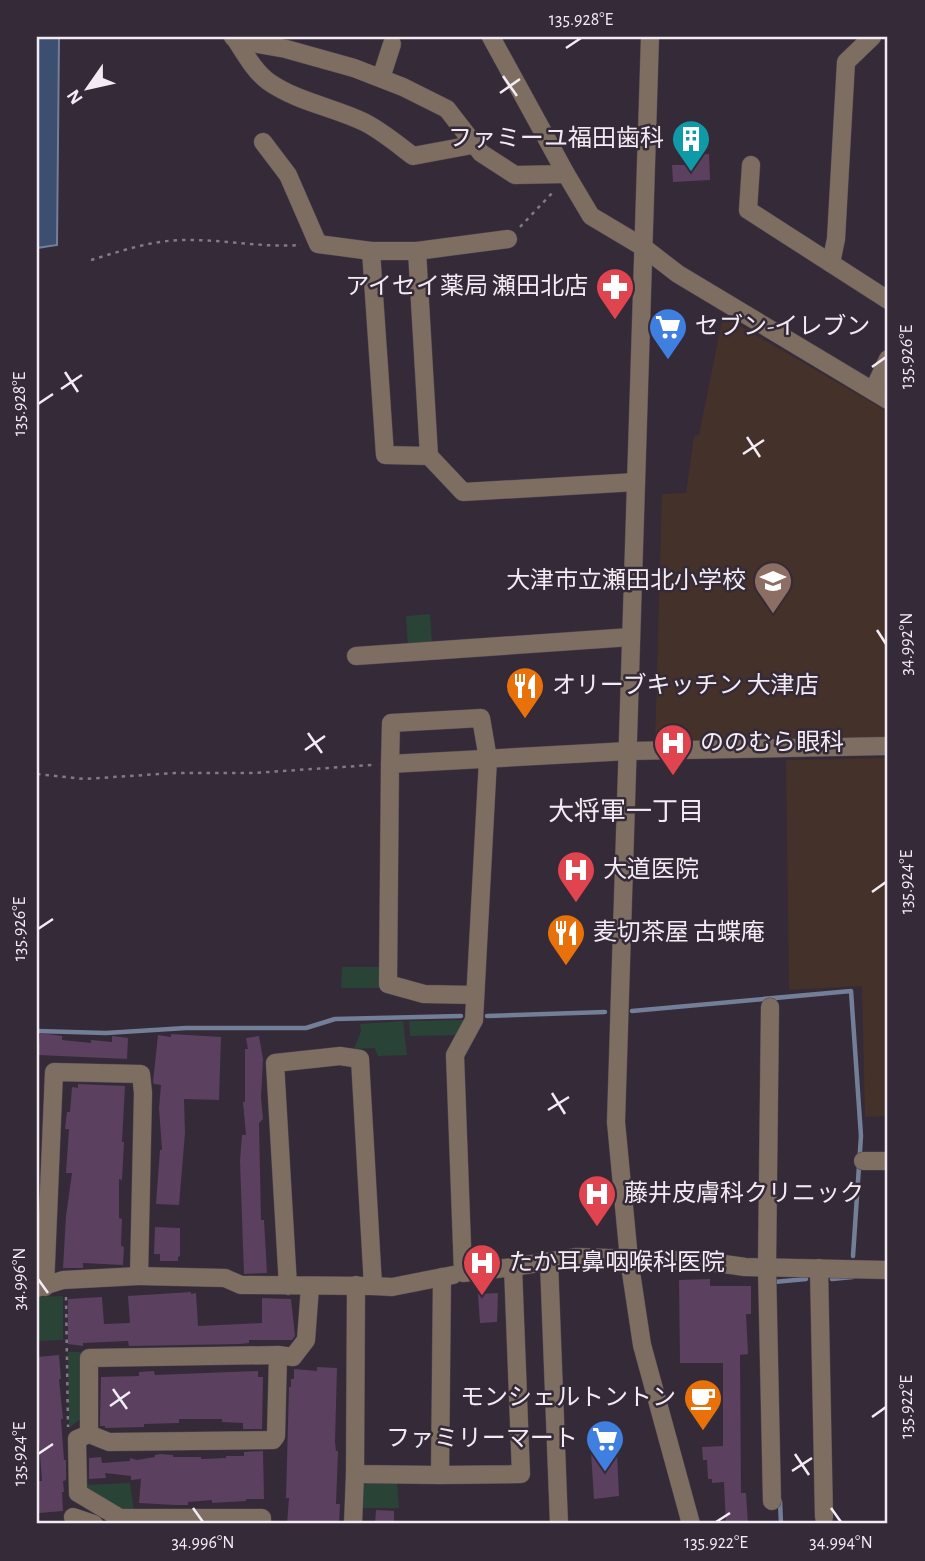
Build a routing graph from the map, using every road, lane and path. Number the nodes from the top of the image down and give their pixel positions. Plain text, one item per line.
1 (491, 37) edge
2 (650, 37) edge
3 (873, 37) edge
4 (234, 38) edge
5 (393, 44) dead end
6 (381, 78) junction
7 (263, 142) dead end
8 (472, 145) junction
9 (751, 165) dead end
10 (562, 175) junction
11 (508, 239) joint
12 (318, 244) junction
13 (643, 247) junction
14 (417, 250) junction
15 (371, 251) junction
16 (91, 260) dead end
17 (831, 263) junction
18 (888, 300) edge
19 (888, 359) edge
20 (881, 395) edge
21 (429, 456) junction
22 (636, 482) junction
23 (631, 637) junction
24 (356, 656) dead end
25 (888, 746) edge
26 (628, 751) junction
27 (488, 759) junction
28 (390, 764) junction
29 (37, 774) edge
30 (475, 995) junction
31 (770, 1007) dead end
32 (863, 1161) dead end
33 (888, 1161) edge
34 (629, 1259) junction
35 (549, 1262) junction
36 (513, 1267) junction
37 (767, 1267) junction
38 (819, 1268) junction
39 (888, 1270) edge
40 (463, 1273) junction
41 (139, 1276) junction
42 (442, 1277) junction
43 (288, 1286) junction
44 (365, 1286) junction
45 (310, 1287) junction
46 (41, 1288) edge
47 (66, 1297) dead end
48 (278, 1355) junction
49 (83, 1436) junction
50 (355, 1474) junction
51 (440, 1475) junction
52 (772, 1501) dead end
53 (73, 1517) dead end
54 (824, 1517) dead end
55 (94, 1524) edge
56 (262, 1524) edge
57 (353, 1524) edge
58 (559, 1524) edge
59 (691, 1524) edge

1 - 10 street
2 - 13 street
3 - 17 street
4 - 6 street
4 - 8 street
5 - 6 street
6 - 8 street
7 - 12 street
8 - 10 street
9 - 17 street
10 - 11 path
10 - 13 street
11 - 14 street
12 - 15 street
12 - 16 path
13 - 20 street
13 - 22 street
14 - 15 street
14 - 21 street
15 - 21 street
17 - 18 street
19 - 20 street
21 - 22 street
22 - 23 street
23 - 24 street
23 - 26 street
25 - 26 street
26 - 27 street
26 - 34 street
27 - 28 street
27 - 28 street
27 - 30 street
28 - 29 path
28 - 30 street
30 - 40 street
31 - 37 street
32 - 33 street
34 - 35 street
34 - 37 street
34 - 59 street
35 - 36 street
35 - 58 street
36 - 40 street
36 - 51 street
37 - 38 street
37 - 52 street
38 - 39 street
38 - 54 street
40 - 42 street
41 - 43 street
41 - 46 street
41 - 46 street
42 - 44 street
42 - 51 street
43 - 44 street
43 - 45 street
44 - 45 street
44 - 50 street
45 - 48 street
47 - 49 path
48 - 49 street
48 - 49 street
49 - 56 street
50 - 51 street
50 - 57 street
53 - 55 street

